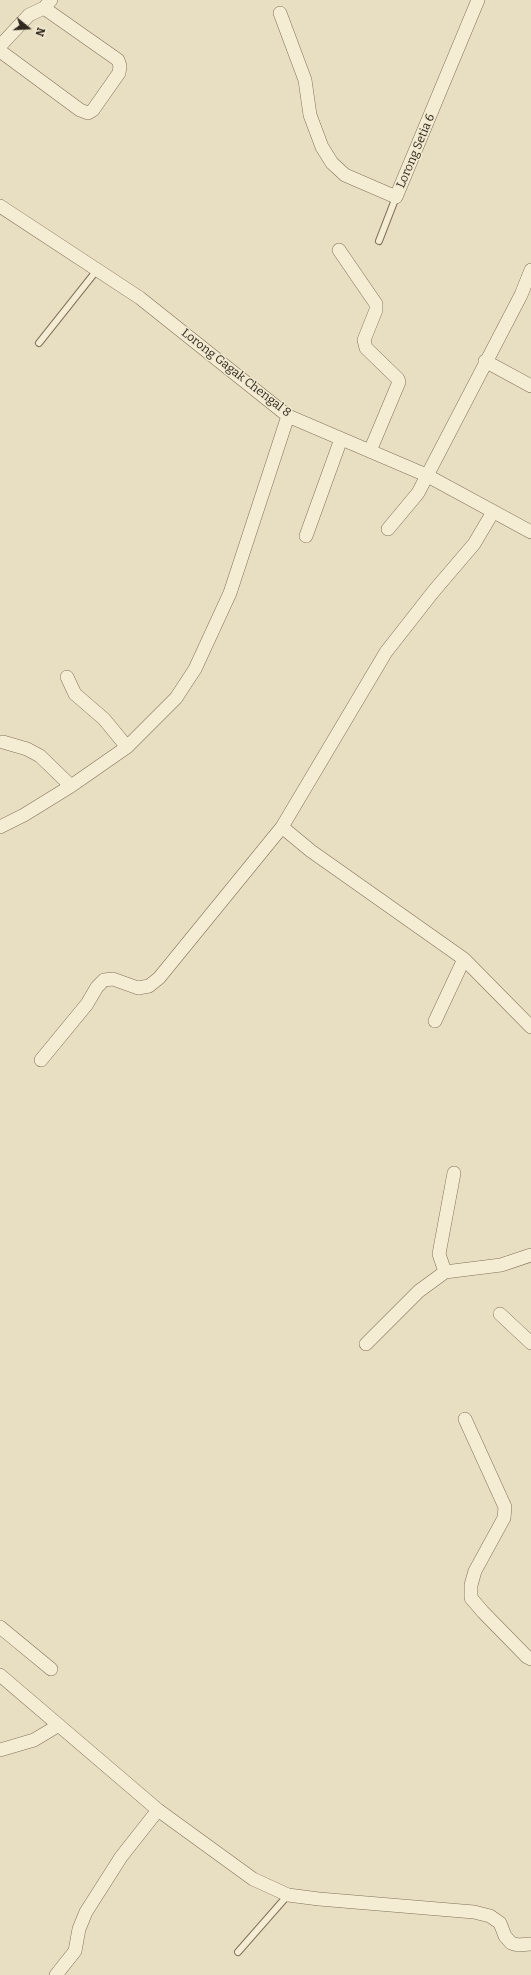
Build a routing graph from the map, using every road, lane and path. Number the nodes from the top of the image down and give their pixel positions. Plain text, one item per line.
1 (478, 0) edge
2 (48, 3) edge
3 (280, 13) dead end
4 (0, 46) edge
5 (0, 51) edge
6 (396, 197) junction
7 (1, 209) edge
8 (380, 241) dead end
9 (339, 250) dead end
10 (97, 270) junction
11 (531, 270) edge
12 (39, 343) dead end
13 (485, 361) junction
14 (531, 386) edge
15 (288, 416) junction
16 (342, 439) junction
17 (370, 451) junction
18 (426, 475) junction
19 (493, 512) junction
20 (388, 529) dead end
21 (531, 532) edge
22 (306, 536) dead end
23 (67, 677) dead end
24 (3, 742) dead end
25 (127, 747) junction
26 (71, 786) junction
27 (0, 827) edge
28 (282, 827) junction
29 (464, 959) junction
30 (435, 1021) dead end
31 (531, 1027) edge
32 (41, 1060) dead end
33 (454, 1173) dead end
34 (531, 1255) edge
35 (445, 1272) junction
36 (500, 1314) dead end
37 (531, 1343) edge
38 (366, 1344) dead end
39 (465, 1419) dead end
40 (0, 1627) edge
41 (531, 1659) edge
42 (51, 1669) dead end
43 (0, 1675) edge
44 (59, 1725) junction
45 (0, 1750) edge
46 (158, 1810) junction
47 (288, 1894) junction
48 (531, 1944) edge
49 (238, 1952) dead end
50 (56, 1975) edge

1 - 6 street, Lorong Setia 6
2 - 4 street
2 - 5 street
3 - 6 street, Lorong Setia 6
6 - 8 lane
7 - 10 street, Lorong Gagak Chengal 8
9 - 17 street
10 - 12 lane
10 - 15 street, Lorong Gagak Chengal 8
11 - 13 street
13 - 14 street
13 - 18 street
15 - 16 street, Lorong Gagak Chengal 8
15 - 25 street
16 - 17 street, Lorong Gagak Chengal 8
16 - 22 street
17 - 18 street, Lorong Gagak Chengal 8
18 - 19 street, Lorong Gagak Chengal 8
18 - 20 street
19 - 21 street, Lorong Gagak Chengal 8
19 - 28 street
23 - 25 street
24 - 26 street
25 - 26 street
26 - 27 street
28 - 29 street
28 - 32 street
29 - 30 street
29 - 31 street
33 - 35 street
34 - 35 street
35 - 38 street
36 - 37 street
39 - 41 street
40 - 42 street
43 - 44 street
44 - 45 street
44 - 46 street
46 - 47 street
46 - 50 street
47 - 48 street
47 - 49 lane

